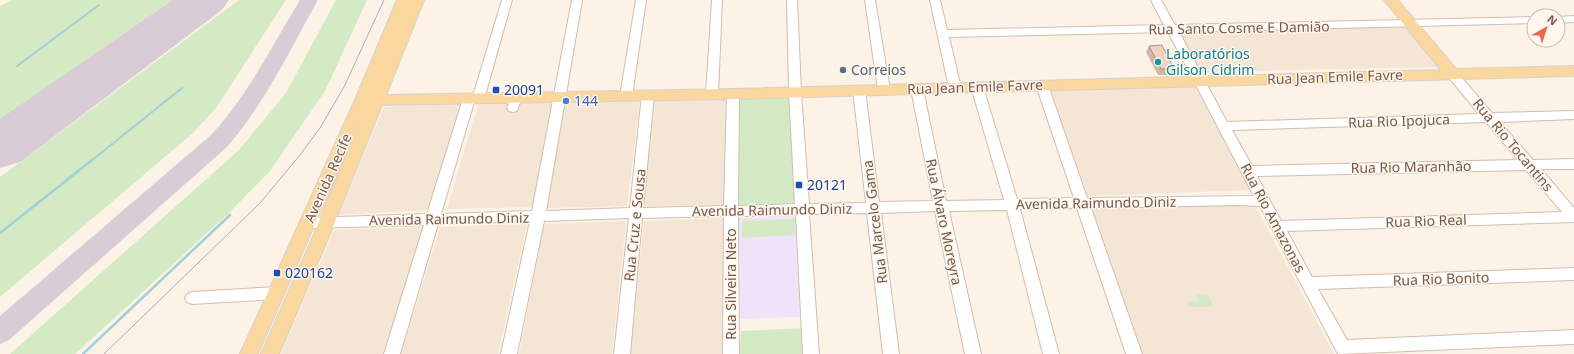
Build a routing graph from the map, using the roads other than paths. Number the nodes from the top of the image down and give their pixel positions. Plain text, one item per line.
1 (404, 0) edge
2 (417, 0) edge
3 (507, 0) edge
4 (576, 0) edge
5 (641, 0) edge
6 (717, 0) edge
7 (792, 0) edge
8 (870, 0) edge
9 (935, 0) edge
10 (1156, 0) edge
11 (1391, 0) edge
12 (1526, 20) edge
13 (1410, 24) junction
14 (1172, 29) junction
15 (943, 34) junction
16 (1574, 71) edge
17 (1452, 74) junction
18 (1199, 81) junction
19 (1042, 85) junction
20 (977, 87) junction
21 (955, 88) junction
22 (917, 89) junction
23 (859, 90) junction
24 (884, 90) junction
25 (796, 92) junction
26 (712, 94) junction
27 (733, 94) junction
28 (648, 95) junction
29 (626, 96) junction
30 (559, 97) junction
31 (474, 99) junction
32 (370, 100) junction
33 (1574, 115) edge
34 (1491, 118) junction
35 (1224, 126) junction
36 (1574, 164) edge
37 (1530, 165) junction
38 (1248, 171) junction
39 (1256, 187) junction
40 (1237, 200) junction
41 (1264, 201) junction
42 (1082, 203) junction
43 (1012, 205) junction
44 (941, 207) junction
45 (873, 208) junction
46 (802, 210) junction
47 (731, 211) junction
48 (636, 213) junction
49 (538, 217) junction
50 (1574, 217) edge
51 (433, 219) junction
52 (308, 223) junction
53 (326, 223) junction
54 (1277, 226) junction
55 (1574, 274) edge
56 (1308, 283) junction
57 (277, 293) junction
58 (192, 298) dead end
59 (1574, 337) edge
60 (1345, 351) edge
61 (249, 354) edge
62 (270, 354) edge
63 (392, 354) edge
64 (509, 354) edge
65 (622, 354) edge
66 (731, 354) edge
67 (811, 354) edge
68 (891, 354) edge
69 (973, 354) edge
70 (1051, 354) edge
71 (1134, 354) edge

1 - 32 main road, Avenida Recife
2 - 32 main road, Avenida Recife
3 - 31 street
4 - 30 street
5 - 29 street
6 - 26 street
7 - 25 street
8 - 24 street
9 - 15 street
10 - 14 street, Rua Rio Amazonas
11 - 13 main road
12 - 13 street, Rua Santo Cosme E Damião
13 - 14 street, Rua Santo Cosme E Damião
13 - 17 main road
14 - 15 street, Rua Santo Cosme E Damião
14 - 18 street, Rua Rio Amazonas
15 - 21 street
16 - 17 main road, Rua Jean Emile Favre
17 - 18 main road, Rua Jean Emile Favre
17 - 34 street, Rua Rio Tocantins
18 - 19 main road, Rua Jean Emile Favre
18 - 35 street, Rua Rio Amazonas
19 - 20 main road, Rua Jean Emile Favre
19 - 42 street
20 - 21 main road, Rua Jean Emile Favre
20 - 43 street
21 - 22 main road, Rua Jean Emile Favre
22 - 24 main road, Rua Jean Emile Favre
22 - 44 street, Rua Álvaro Moreyra
23 - 24 main road, Rua Jean Emile Favre
23 - 25 main road, Rua Jean Emile Favre
23 - 45 street, Rua Marcelo Gama
25 - 27 main road, Rua Jean Emile Favre
25 - 46 street
26 - 27 main road, Rua Jean Emile Favre
26 - 28 main road, Rua Jean Emile Favre
27 - 47 street, Rua Silveira Neto
28 - 29 main road, Rua Jean Emile Favre
28 - 48 street, Rua Cruz e Sousa
29 - 30 main road, Rua Jean Emile Favre
30 - 31 main road, Rua Jean Emile Favre
30 - 49 street
31 - 32 main road, Rua Jean Emile Favre
31 - 51 street
32 - 52 main road, Avenida Recife
32 - 53 main road, Avenida Recife
33 - 34 street, Rua Rio Ipojuca
34 - 35 street, Rua Rio Ipojuca
34 - 37 street, Rua Rio Tocantins
35 - 38 street, Rua Rio Amazonas
36 - 37 street, Rua Rio Maranhão
37 - 38 street, Rua Rio Maranhão
37 - 50 street, Rua Rio Tocantins
38 - 39 street, Rua Rio Amazonas
39 - 40 street
39 - 41 street, Rua Rio Amazonas
40 - 41 street, Avenida Raimundo Diniz
40 - 42 street, Avenida Raimundo Diniz
41 - 54 street, Rua Rio Amazonas
42 - 43 street, Avenida Raimundo Diniz
42 - 71 street
43 - 44 street, Avenida Raimundo Diniz
43 - 70 street
44 - 45 street, Avenida Raimundo Diniz
44 - 69 street, Rua Álvaro Moreyra
45 - 46 street, Avenida Raimundo Diniz
45 - 68 street, Rua Marcelo Gama
46 - 47 street, Avenida Raimundo Diniz
46 - 67 street
47 - 48 street, Avenida Raimundo Diniz
47 - 66 street, Rua Silveira Neto
48 - 49 street, Avenida Raimundo Diniz
48 - 65 street, Rua Cruz e Sousa
49 - 51 street, Avenida Raimundo Diniz
49 - 64 street
50 - 54 street, Rua Rio Real
51 - 53 street, Avenida Raimundo Diniz
51 - 63 street
52 - 53 street, Avenida Raimundo Diniz
52 - 57 main road, Avenida Recife
53 - 62 main road, Avenida Recife
54 - 56 street, Rua Rio Amazonas
55 - 56 street, Rua Rio Bonito
56 - 60 street, Rua Rio Amazonas
57 - 58 street
57 - 61 main road, Avenida Recife
59 - 60 street

